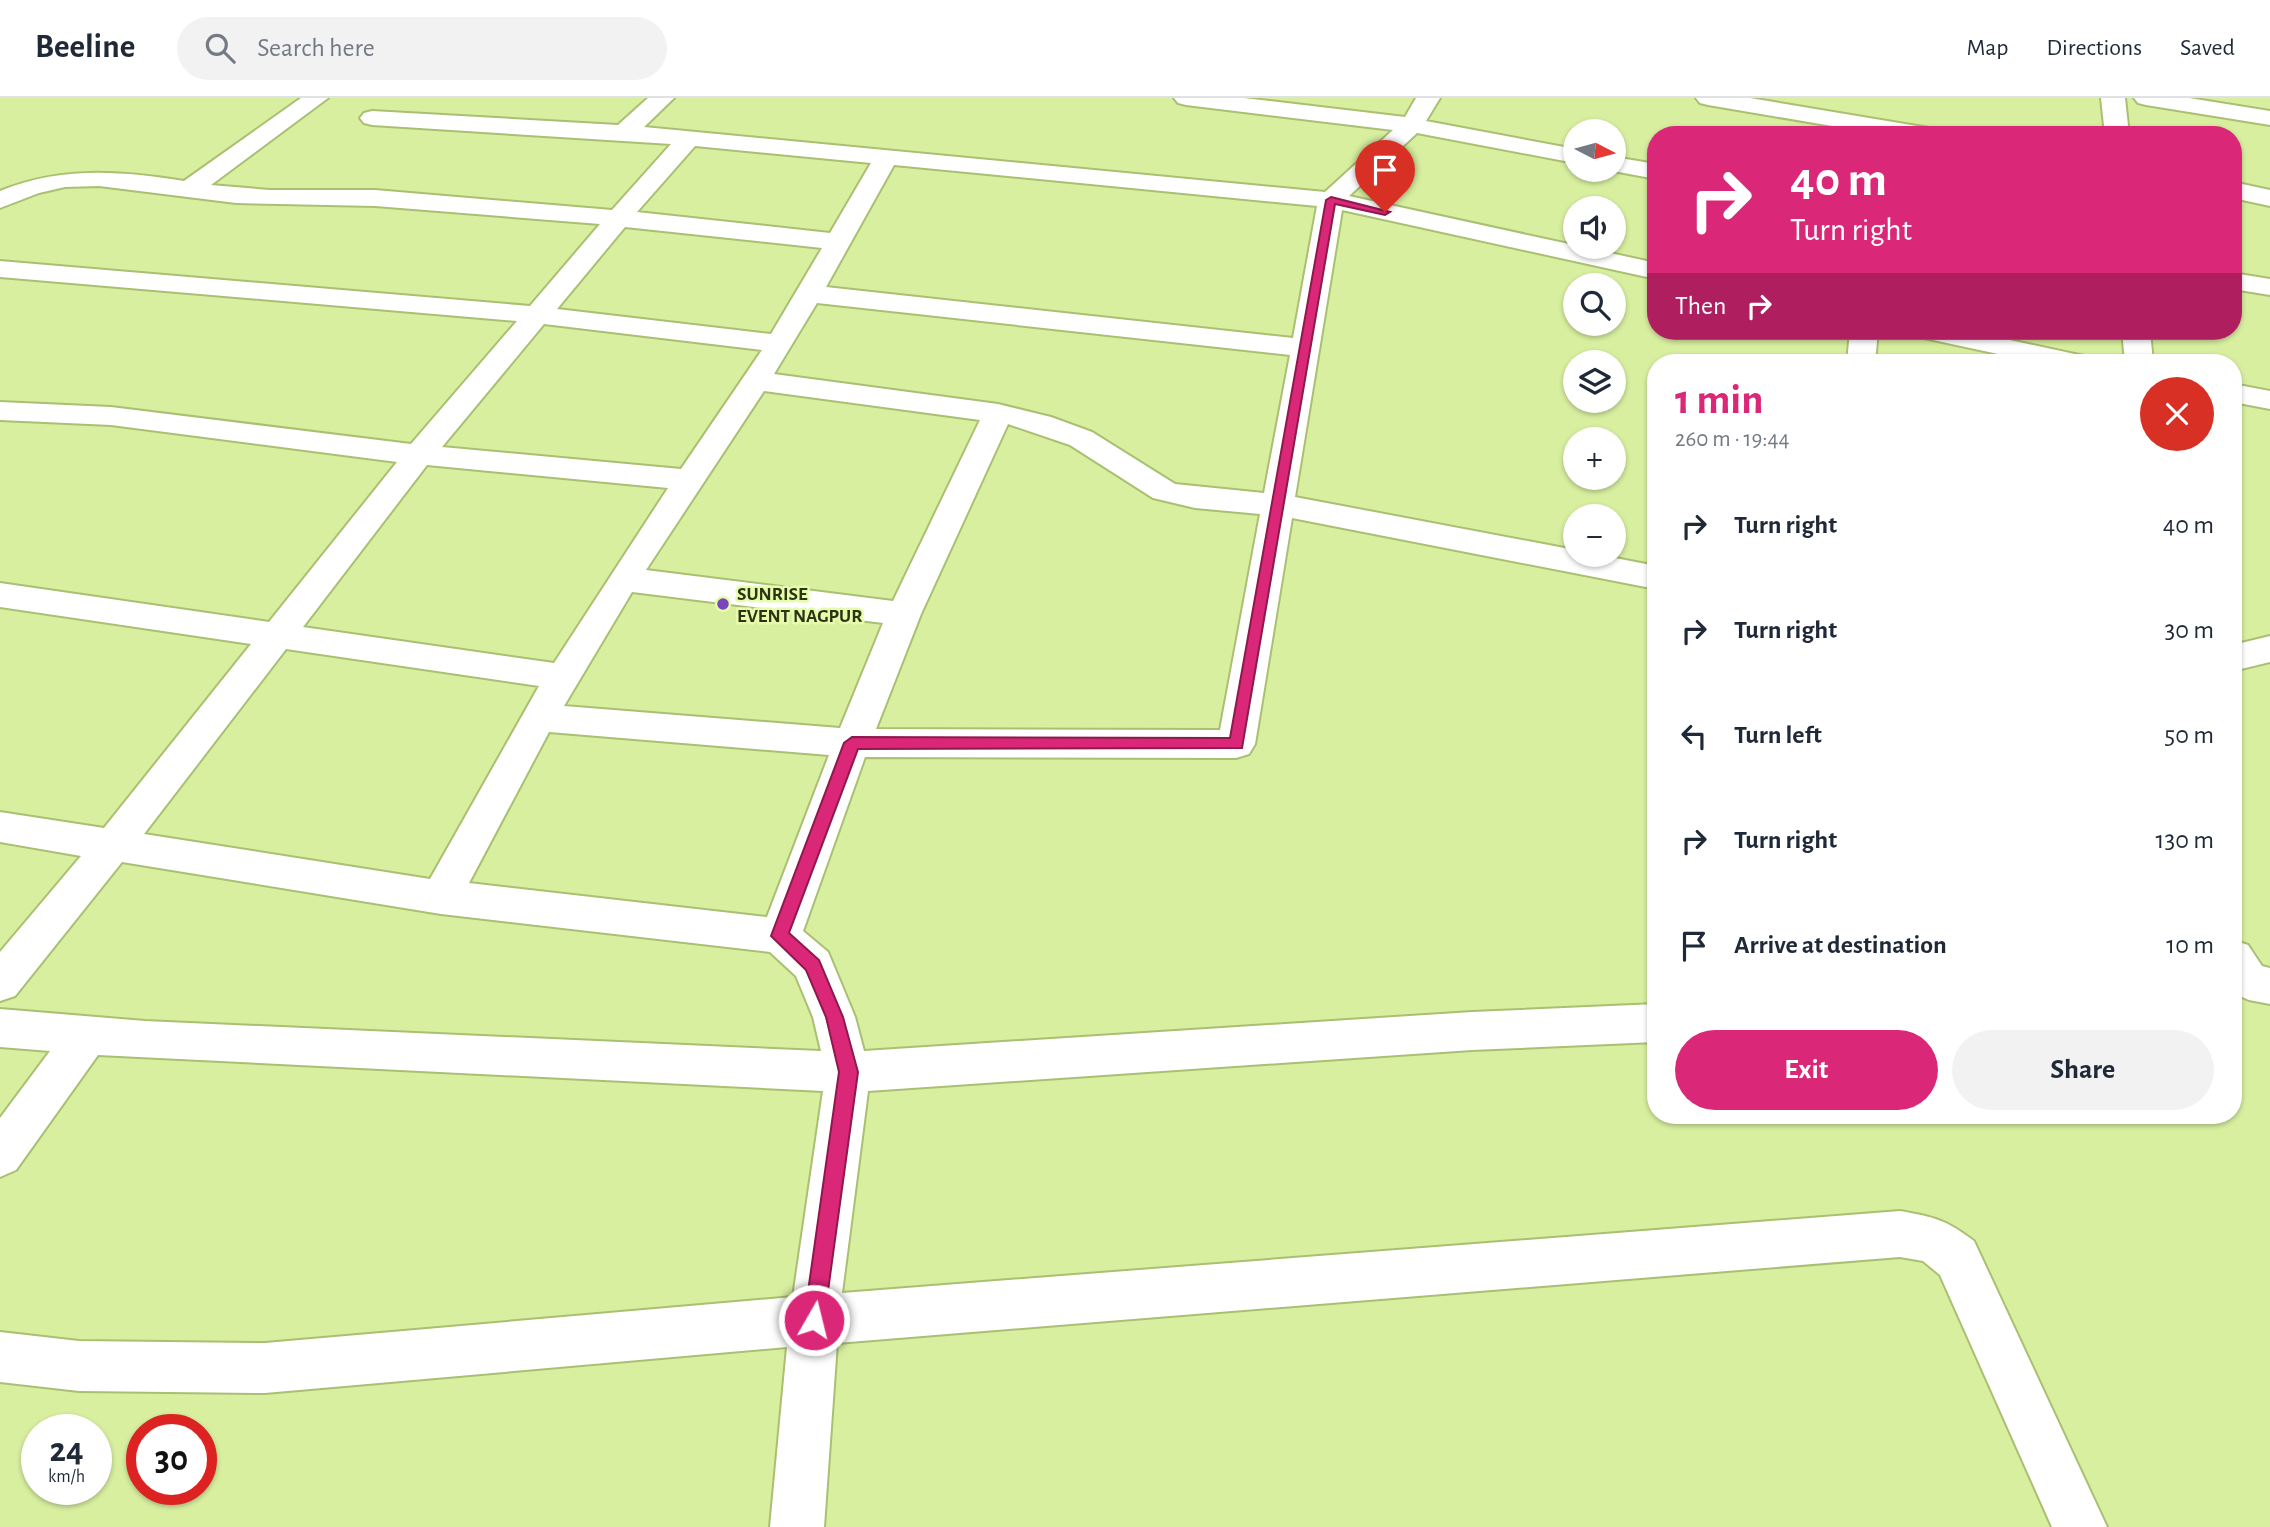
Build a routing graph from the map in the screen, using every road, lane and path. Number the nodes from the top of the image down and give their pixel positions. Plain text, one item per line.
1 (316, 98) edge
2 (662, 98) edge
3 (1186, 98) edge
4 (1428, 98) edge
5 (1707, 98) edge
6 (2113, 98) edge
7 (2146, 98) edge
8 (372, 118) dead end
9 (2270, 118) edge
10 (1412, 125) junction
11 (1875, 126) edge
12 (2116, 126) edge
13 (624, 132) junction
14 (688, 139) junction
15 (1563, 154) edge
16 (887, 156) junction
17 (1626, 166) edge
18 (1647, 170) edge
19 (187, 191) junction
20 (2242, 192) edge
21 (2270, 198) edge
22 (0, 200) edge
23 (1331, 200) junction
24 (617, 217) junction
25 (839, 242) junction
26 (0, 269) edge
27 (1647, 269) edge
28 (2242, 282) edge
29 (2270, 287) edge
30 (811, 294) junction
31 (539, 315) junction
32 (1971, 340) edge
33 (780, 344) junction
34 (1305, 348) junction
35 (2037, 354) edge
36 (757, 381) junction
37 (2242, 395) edge
38 (2270, 400) edge
39 (0, 411) edge
40 (998, 413) junction
41 (419, 455) junction
42 (690, 480) junction
43 (1278, 505) junction
44 (1647, 576) edge
45 (623, 579) junction
46 (0, 595) edge
47 (904, 614) junction
48 (281, 634) junction
49 (2270, 649) edge
50 (2242, 656) edge
51 (564, 677) junction
52 (538, 718) junction
53 (852, 743) junction
54 (0, 827) edge
55 (113, 845) junction
56 (441, 897) junction
57 (780, 936) junction
58 (0, 983) edge
59 (1647, 1023) edge
60 (0, 1028) edge
61 (88, 1035) junction
62 (848, 1072) junction
63 (0, 1155) edge
64 (814, 1320) junction
65 (0, 1357) edge
66 (797, 1527) edge
67 (2080, 1527) edge

1 - 19 street
2 - 13 street
3 - 10 street
4 - 10 street
5 - 11 street
6 - 12 street
7 - 9 street
8 - 13 street
10 - 15 street
10 - 23 street
13 - 14 street
14 - 16 street
14 - 24 street
16 - 23 street
16 - 25 street
17 - 18 street
19 - 22 street
19 - 24 street
20 - 21 street
23 - 27 street
23 - 34 street
24 - 25 street
24 - 31 street
25 - 30 street
26 - 31 street
28 - 29 street
30 - 33 street
30 - 34 street
31 - 33 street
31 - 41 street
32 - 35 street
33 - 36 street
34 - 43 street
36 - 40 street
36 - 42 street
37 - 38 street
39 - 41 street
40 - 43 street
40 - 47 street
41 - 42 street
41 - 48 street
42 - 45 street
43 - 44 street
43 - 53 street
45 - 47 street
45 - 51 street
46 - 48 street
47 - 53 street
48 - 51 street
48 - 55 street
49 - 50 street
51 - 52 street
52 - 53 street
52 - 56 street
53 - 57 street
54 - 55 street
55 - 56 street
55 - 58 street
56 - 57 street
57 - 62 street
59 - 62 street
60 - 61 street
61 - 62 street
61 - 63 street
62 - 64 street
64 - 65 street
64 - 66 street
64 - 67 street

